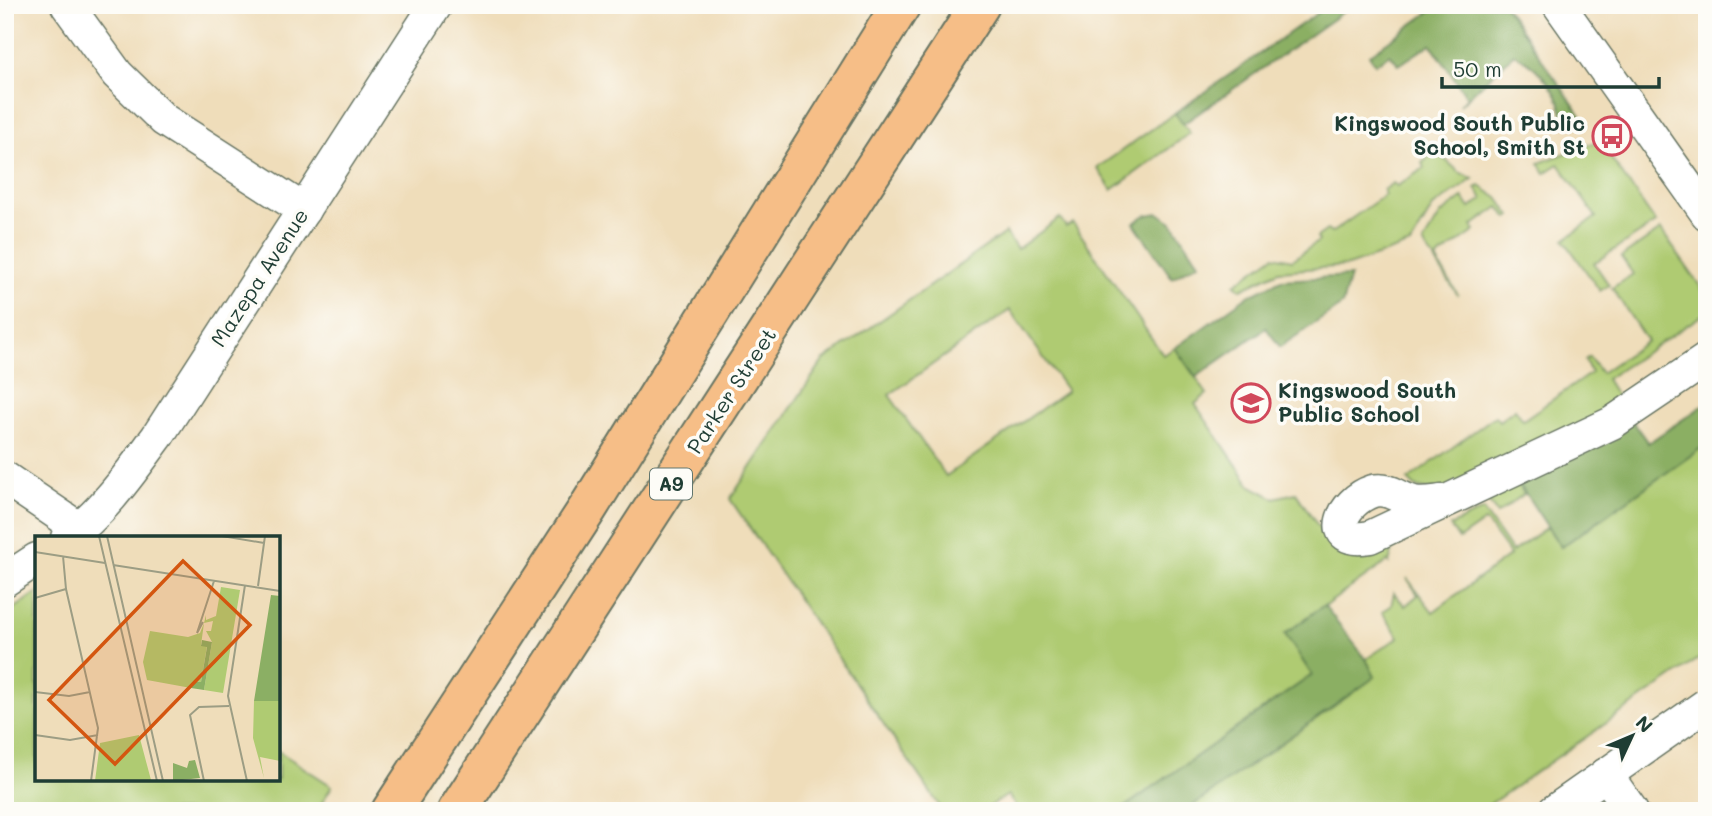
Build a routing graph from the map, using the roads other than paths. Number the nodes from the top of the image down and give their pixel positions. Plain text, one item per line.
1 (67, 5) edge
2 (436, 5) edge
3 (901, 5) edge
4 (980, 5) edge
5 (1559, 5) edge
6 (304, 210) junction
7 (1707, 214) edge
8 (1707, 359) edge
9 (5, 478) edge
10 (1441, 501) dead end
11 (73, 533) edge
12 (35, 560) edge
13 (5, 580) edge
14 (1707, 704) edge
15 (1606, 774) junction
16 (391, 811) edge
17 (457, 811) edge
18 (1553, 811) edge
19 (1632, 811) edge

1 - 6 street
2 - 6 street, Mazepa Avenue
3 - 16 highway
4 - 17 highway, Parker Street / A9
5 - 7 street
6 - 11 street, Mazepa Avenue
8 - 10 street
9 - 11 street
12 - 13 street
14 - 15 street
15 - 18 street
15 - 19 street

